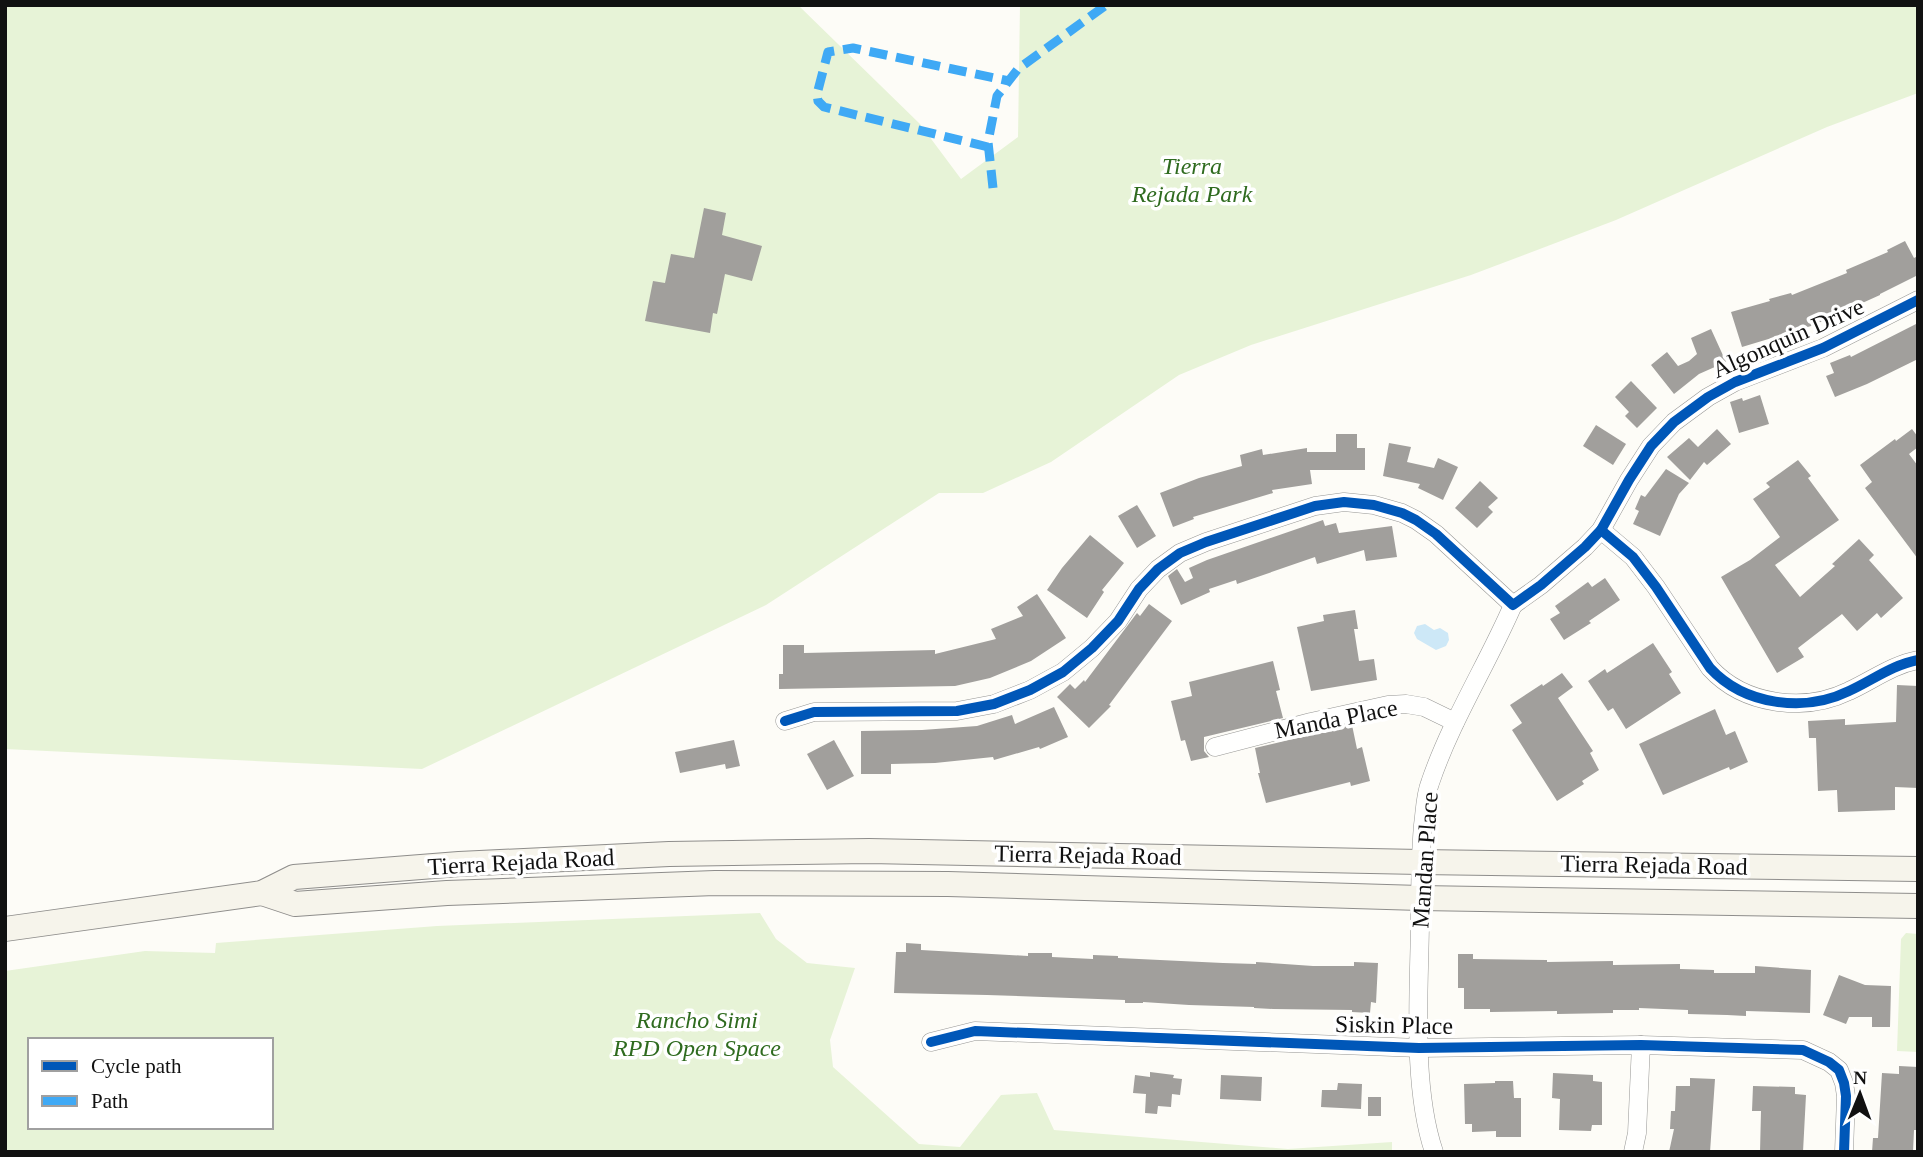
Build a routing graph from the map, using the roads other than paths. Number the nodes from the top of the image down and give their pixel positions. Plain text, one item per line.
1 (1918, 300) edge
2 (1601, 530) junction
3 (1513, 605) junction
4 (1918, 660) edge
5 (785, 721) dead end
6 (1455, 722) junction
7 (1215, 747) dead end
8 (1420, 862) junction
9 (1918, 869) edge
10 (262, 894) junction
11 (1420, 898) junction
12 (1918, 906) edge
13 (5, 929) edge
14 (931, 1042) dead end
15 (1641, 1045) junction
16 (1419, 1048) junction
17 (1434, 1152) edge
18 (1633, 1152) edge
19 (1844, 1152) edge

1 - 2 street, Algonquin Drive
2 - 3 street, Algonquin Drive
2 - 4 street
3 - 5 street
3 - 6 street, Mandan Place
6 - 7 street, Manda Place
6 - 8 street, Mandan Place
8 - 9 main road, Tierra Rejada Road
8 - 10 main road, Tierra Rejada Road
8 - 11 street, Mandan Place
10 - 11 main road, Tierra Rejada Road
10 - 13 main road, Tierra Rejada Road
11 - 12 main road, Tierra Rejada Road
11 - 16 street, Mandan Place
14 - 16 street, Siskin Place
15 - 16 street, Siskin Place
15 - 18 street
15 - 19 street, Siskin Place
16 - 17 street, Mandan Place

